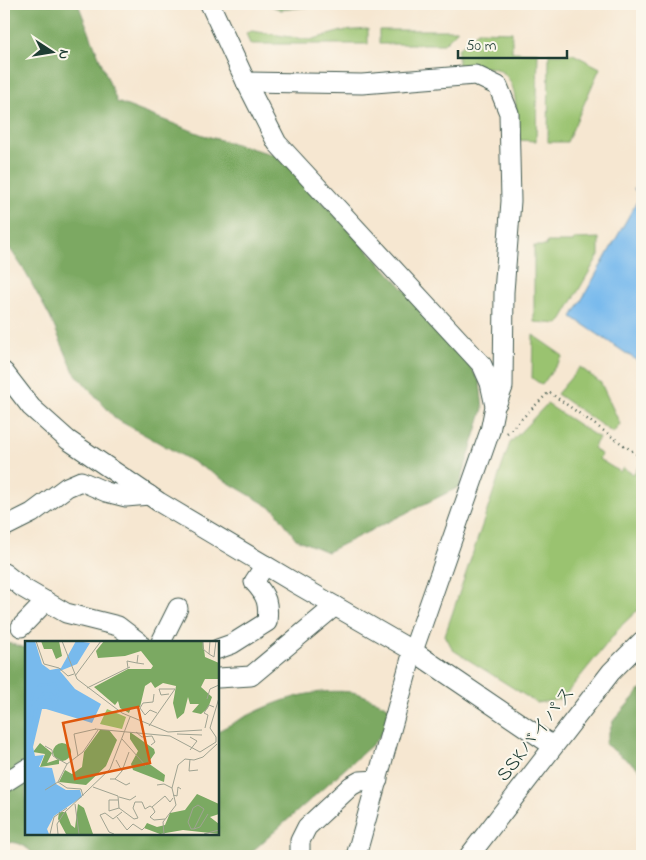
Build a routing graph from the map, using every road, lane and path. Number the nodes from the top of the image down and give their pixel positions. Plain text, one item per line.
1 (210, 4) edge
2 (246, 82) junction
3 (504, 336) junction
4 (482, 365) junction
5 (4, 372) edge
6 (495, 406) junction
7 (505, 435) dead end
8 (642, 458) edge
9 (149, 495) junction
10 (4, 527) edge
11 (265, 565) junction
12 (4, 573) edge
13 (46, 601) junction
14 (336, 606) junction
15 (178, 608) dead end
16 (21, 627) dead end
17 (138, 641) edge
18 (162, 641) edge
19 (642, 641) edge
20 (219, 650) edge
21 (413, 651) junction
22 (219, 678) edge
23 (553, 746) junction
24 (25, 770) edge
25 (378, 780) junction
26 (4, 783) edge
27 (300, 856) edge
28 (356, 856) edge
29 (469, 856) edge

1 - 2 street
2 - 3 street
2 - 4 street
3 - 4 street
3 - 6 street
4 - 6 street
5 - 9 street
6 - 21 street
7 - 8 path
9 - 10 street
9 - 11 street
11 - 14 street
11 - 20 street
12 - 13 street
13 - 16 street
13 - 17 street
14 - 21 street
14 - 22 street
15 - 18 street
19 - 23 street, SSKバイパス
21 - 23 street
21 - 25 street
23 - 29 street, SSKバイパス
24 - 26 street
25 - 27 street
25 - 28 street

